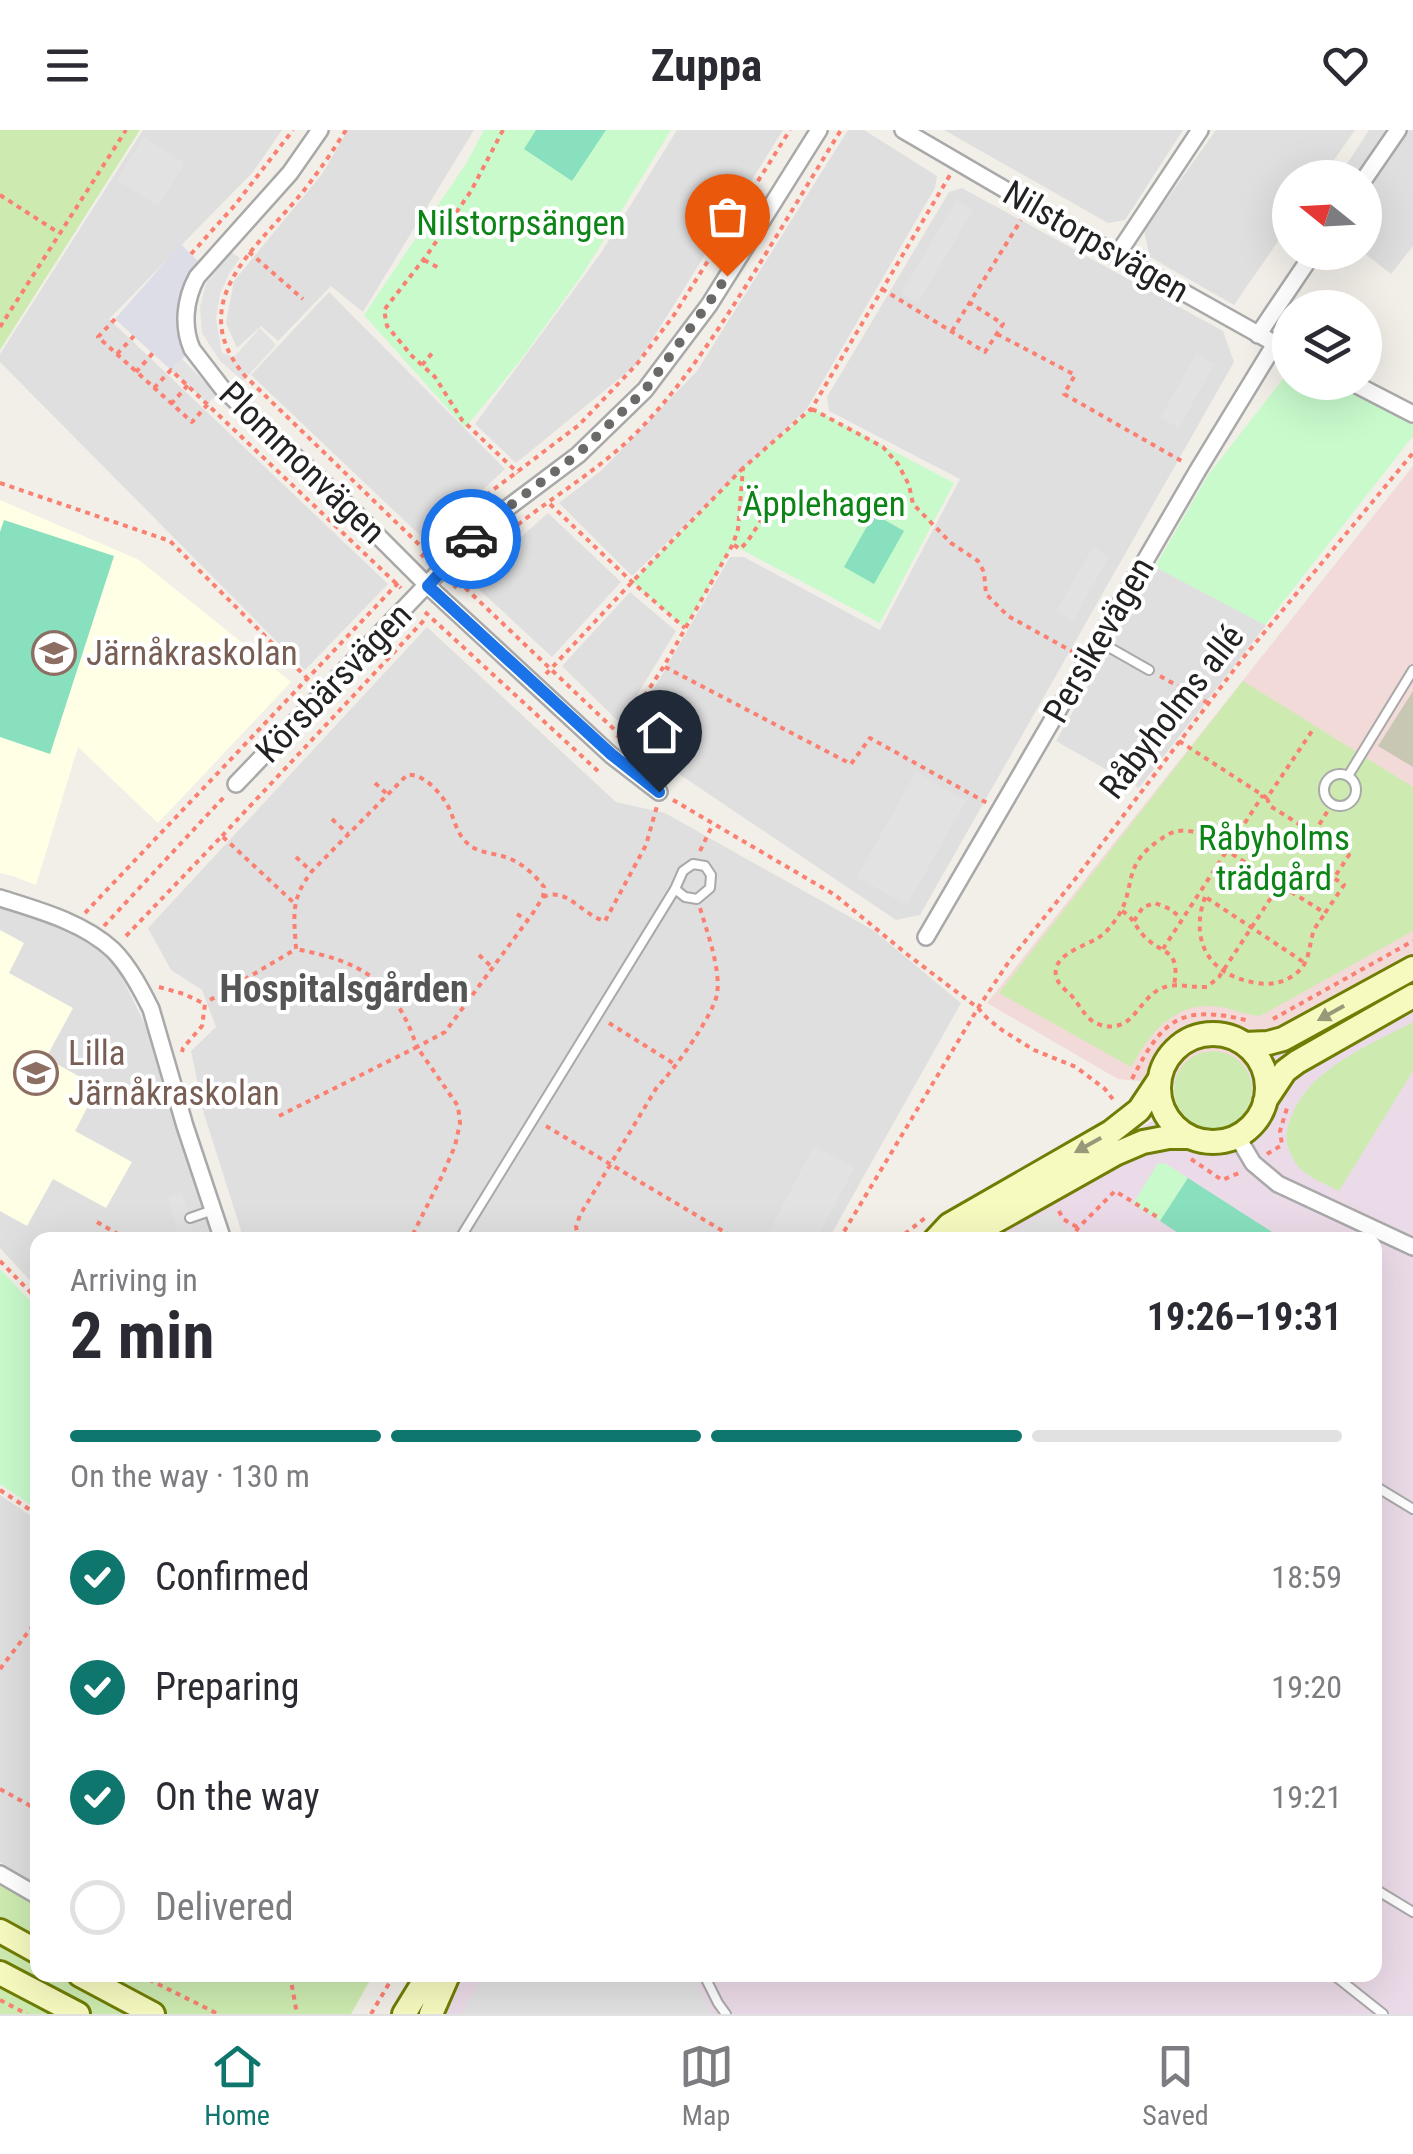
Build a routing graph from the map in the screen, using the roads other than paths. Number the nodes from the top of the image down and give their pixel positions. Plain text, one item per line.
1 (320, 130) edge
2 (819, 130) edge
3 (903, 130) edge
4 (1200, 130) edge
5 (1398, 130) edge
6 (1377, 160) edge
7 (1117, 255) junction
8 (1302, 270) edge
9 (1258, 335) junction
10 (1272, 342) edge
11 (1272, 364) edge
12 (1382, 398) edge
13 (1413, 414) edge
14 (428, 586) junction
15 (1098, 641) junction
16 (1149, 670) road end
17 (1413, 670) edge
18 (1348, 776) junction
19 (236, 784) road end
20 (659, 792) road end
21 (676, 889) junction
22 (0, 898) edge
23 (926, 937) dead end
24 (1413, 968) edge
25 (1413, 996) edge
26 (1244, 1044) junction
27 (1160, 1080) junction
28 (1266, 1101) junction
29 (1237, 1136) junction
30 (1190, 1137) junction
31 (213, 1210) junction
32 (190, 1218) dead end
33 (220, 1232) edge
34 (465, 1232) edge
35 (942, 1232) edge
36 (976, 1232) edge
37 (1381, 1232) edge
38 (1382, 1233) edge
39 (1413, 1247) edge
40 (1382, 1490) edge
41 (1413, 1510) edge
42 (0, 1874) edge
43 (30, 1891) edge
44 (1382, 1892) edge
45 (1413, 1912) edge
46 (0, 1931) edge
47 (30, 1948) edge
48 (0, 1973) edge
49 (93, 1982) edge
50 (424, 1982) edge
51 (445, 1982) edge
52 (708, 1982) edge
53 (1343, 1982) edge
54 (78, 2014) edge
55 (153, 2014) edge
56 (404, 2014) edge
57 (431, 2014) edge
58 (726, 2014) edge
59 (1383, 2014) edge

1 - 14 street, Plommonvägen
2 - 14 street, Körsbärsvägen
3 - 7 street, Nilstorpsvägen
4 - 7 street
5 - 6 street
7 - 9 street, Nilstorpsvägen
8 - 9 street
9 - 10 street, Nilstorpsvägen
11 - 15 street, Persikevägen
12 - 13 street
14 - 19 street, Körsbärsvägen
14 - 20 street, Plommonvägen
15 - 16 lane
15 - 23 street, Persikevägen
17 - 18 lane
18 - 18 lane
21 - 21 lane
21 - 34 lane
22 - 31 street
24 -> 26 main road
25 - 28 main road
26 - 27 main road
26 - 28 main road
27 - 30 main road
27 -> 35 main road
28 - 29 main road
29 - 30 main road
29 - 37 street
30 - 36 main road
31 - 32 lane
31 - 33 street
38 - 39 street
40 - 41 lane
42 - 43 street
44 - 45 lane
46 - 47 main road
48 - 54 main road
49 - 55 main road
50 - 56 main road
51 - 57 main road
52 - 58 lane
53 - 59 lane

